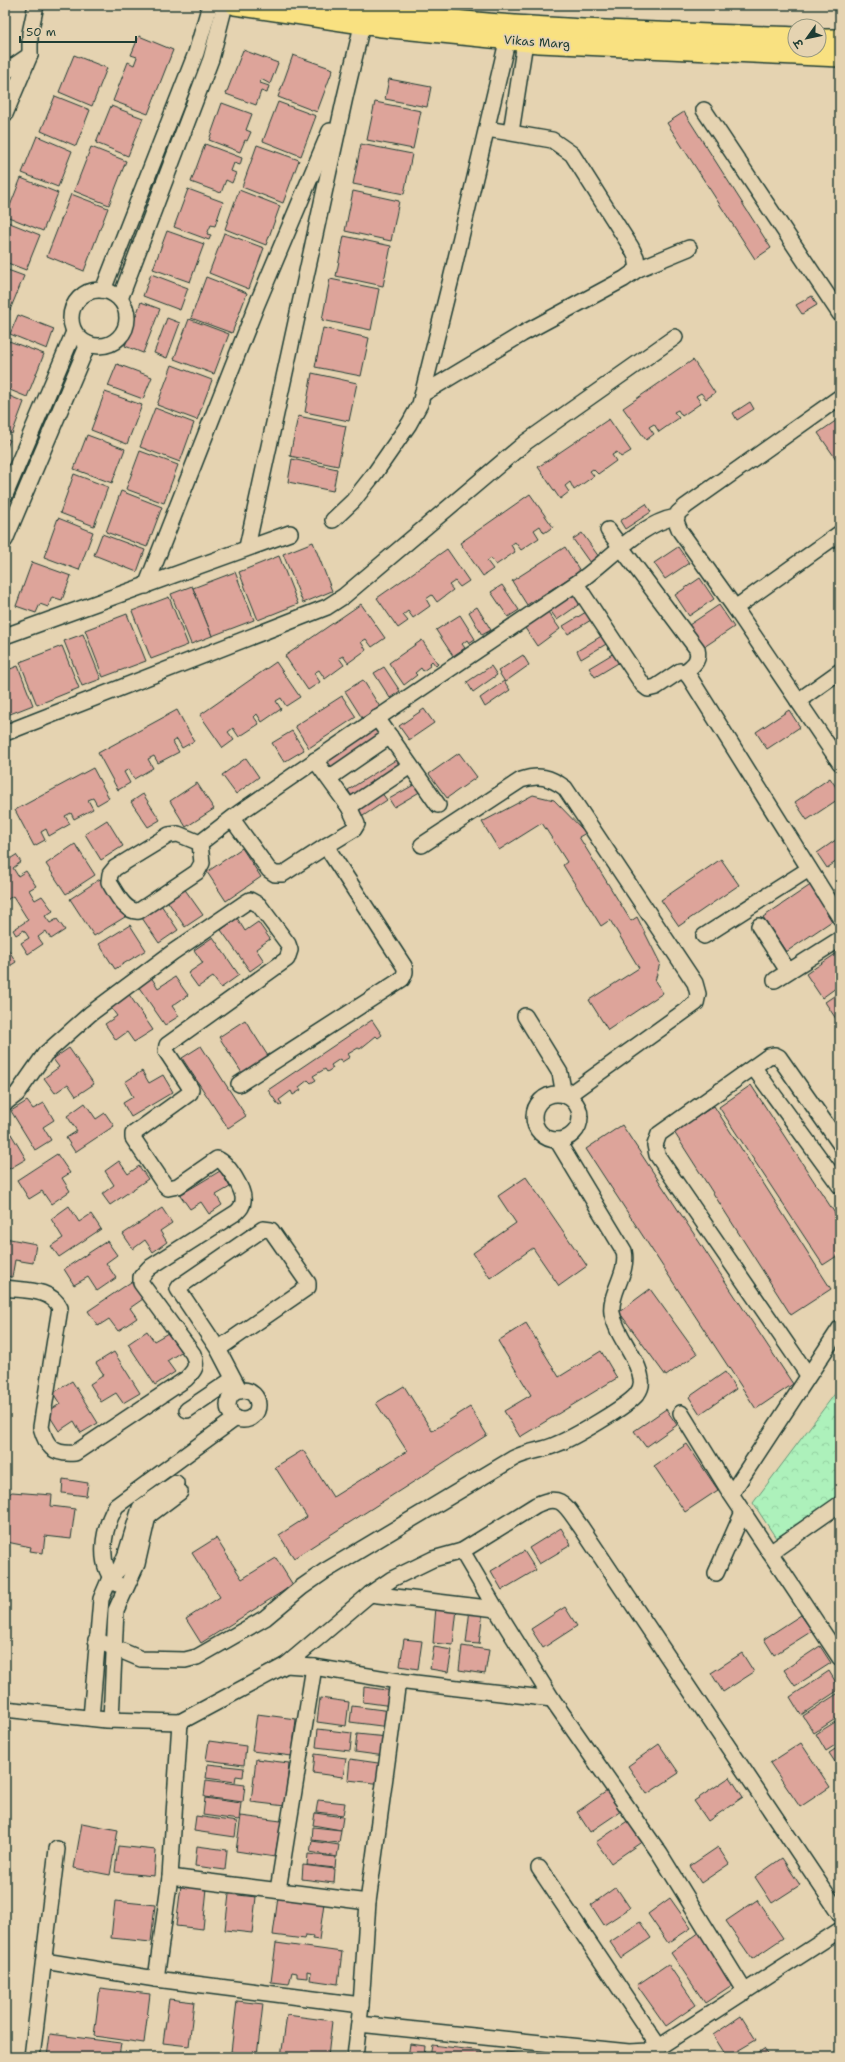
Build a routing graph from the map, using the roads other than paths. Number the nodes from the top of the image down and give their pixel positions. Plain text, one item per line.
1 (36, 5) edge
2 (210, 5) edge
3 (225, 5) edge
4 (235, 5) edge
5 (339, 5) edge
6 (366, 13) edge
7 (514, 36) junction
8 (787, 38) edge
9 (827, 39) edge
10 (840, 40) edge
11 (30, 56) junction
12 (840, 58) edge
13 (5, 72) edge
14 (345, 97) junction
15 (704, 110) dead end
16 (5, 114) edge
17 (486, 129) junction
18 (511, 132) junction
19 (689, 248) dead end
20 (638, 269) junction
21 (103, 290) junction
22 (120, 299) junction
23 (840, 314) edge
24 (74, 332) junction
25 (676, 337) dead end
26 (88, 344) junction
27 (424, 393) junction
28 (840, 397) edge
29 (5, 495) edge
30 (676, 518) junction
31 (333, 520) dead end
32 (608, 530) dead end
33 (290, 533) dead end
34 (840, 533) edge
35 (5, 540) edge
36 (248, 547) junction
37 (622, 548) junction
38 (576, 584) junction
39 (146, 586) junction
40 (735, 608) junction
41 (5, 636) edge
42 (840, 671) edge
43 (685, 672) junction
44 (798, 701) junction
45 (377, 718) junction
46 (5, 733) edge
47 (390, 736) junction
48 (315, 760) junction
49 (840, 763) edge
50 (410, 766) junction
51 (329, 778) junction
52 (438, 806) dead end
53 (349, 807) junction
54 (232, 819) junction
55 (200, 844) junction
56 (422, 845) dead end
57 (326, 846) junction
58 (809, 869) junction
59 (840, 918) edge
60 (759, 926) dead end
61 (704, 936) dead end
62 (840, 939) edge
63 (788, 971) junction
64 (775, 980) dead end
65 (522, 1018) dead end
66 (754, 1068) junction
67 (239, 1084) dead end
68 (562, 1095) junction
69 (5, 1103) edge
70 (557, 1140) junction
71 (840, 1144) edge
72 (840, 1186) edge
73 (5, 1288) edge
74 (840, 1328) edge
75 (218, 1349) junction
76 (808, 1375) junction
77 (237, 1385) junction
78 (187, 1410) dead end
79 (681, 1413) dead end
80 (236, 1418) junction
81 (731, 1494) junction
82 (840, 1504) edge
83 (743, 1512) junction
84 (462, 1551) junction
85 (770, 1553) junction
86 (716, 1572) dead end
87 (110, 1578) junction
88 (123, 1591) junction
89 (370, 1594) junction
90 (496, 1609) junction
91 (96, 1640) junction
92 (115, 1646) junction
93 (840, 1658) edge
94 (286, 1664) junction
95 (314, 1667) junction
96 (398, 1681) junction
97 (552, 1699) junction
98 (5, 1709) edge
99 (91, 1718) junction
100 (111, 1720) junction
101 (180, 1722) junction
102 (57, 1849) dead end
103 (539, 1868) dead end
104 (170, 1877) junction
105 (278, 1890) junction
106 (368, 1902) junction
107 (840, 1914) edge
108 (840, 1930) edge
109 (44, 1961) junction
110 (156, 1979) junction
111 (745, 1992) junction
112 (361, 2004) junction
113 (359, 2024) junction
114 (659, 2047) junction
115 (32, 2057) edge
116 (355, 2057) edge

1 - 11 street
2 - 21 street
3 - 22 street
4 - 6 main road, Vikas Marg
5 - 6 main road, Vikas Marg
6 - 7 main road, Vikas Marg
6 - 14 street
7 - 8 main road, Vikas Marg
7 - 12 main road, Vikas Marg
7 - 17 street
7 - 18 street
9 - 10 main road
11 - 13 street
11 - 16 street
14 - 36 street
14 - 39 street
15 - 23 street
17 - 18 street
17 - 27 street
18 - 20 street
19 - 20 street
20 - 27 street
21 - 22 street
21 - 24 street
22 - 26 street
24 - 26 street
24 - 29 street
25 - 46 street
26 - 35 street
27 - 31 street
28 - 30 street
30 - 37 street
30 - 40 street
32 - 37 street
33 - 36 street
34 - 40 street
36 - 39 street
37 - 38 street
37 - 43 street
38 - 43 street
38 - 45 street
39 - 41 street
40 - 44 street
42 - 44 street
43 - 58 street
44 - 49 street
45 - 47 street
45 - 48 street
47 - 50 street
47 - 51 street
48 - 51 street
48 - 54 street
50 - 52 street
50 - 53 street
51 - 53 street
53 - 57 street
54 - 55 street
54 - 57 street
55 - 55 street
56 - 68 street
57 - 67 street
58 - 59 street
58 - 61 street
60 - 63 street
62 - 63 street
63 - 64 street
65 - 68 street
66 - 71 street
66 - 72 street
66 - 76 street
68 - 70 street
68 - 70 street
69 - 73 street
70 - 92 street
74 - 76 street
75 - 75 street
75 - 77 street
76 - 81 street
77 - 78 street
77 - 80 street
77 - 80 street
79 - 81 street
80 - 87 street
81 - 83 street
82 - 85 street
83 - 85 street
83 - 86 street
84 - 89 street
84 - 90 street
84 - 107 street
85 - 93 street
87 - 88 street
87 - 88 street
87 - 91 street
88 - 92 street
89 - 90 street
89 - 94 street
90 - 97 street
91 - 92 street
91 - 99 street
92 - 100 street
94 - 95 street
94 - 101 street
95 - 96 street
95 - 105 street
96 - 97 street
96 - 106 street
97 - 111 street
98 - 99 street
99 - 100 street
100 - 101 street
101 - 104 street
102 - 109 street
103 - 114 street
104 - 105 street
104 - 110 street
105 - 106 street
106 - 112 street
108 - 111 street
109 - 110 street
109 - 115 street
110 - 112 street
111 - 114 street
112 - 113 street
113 - 114 street
113 - 116 street

